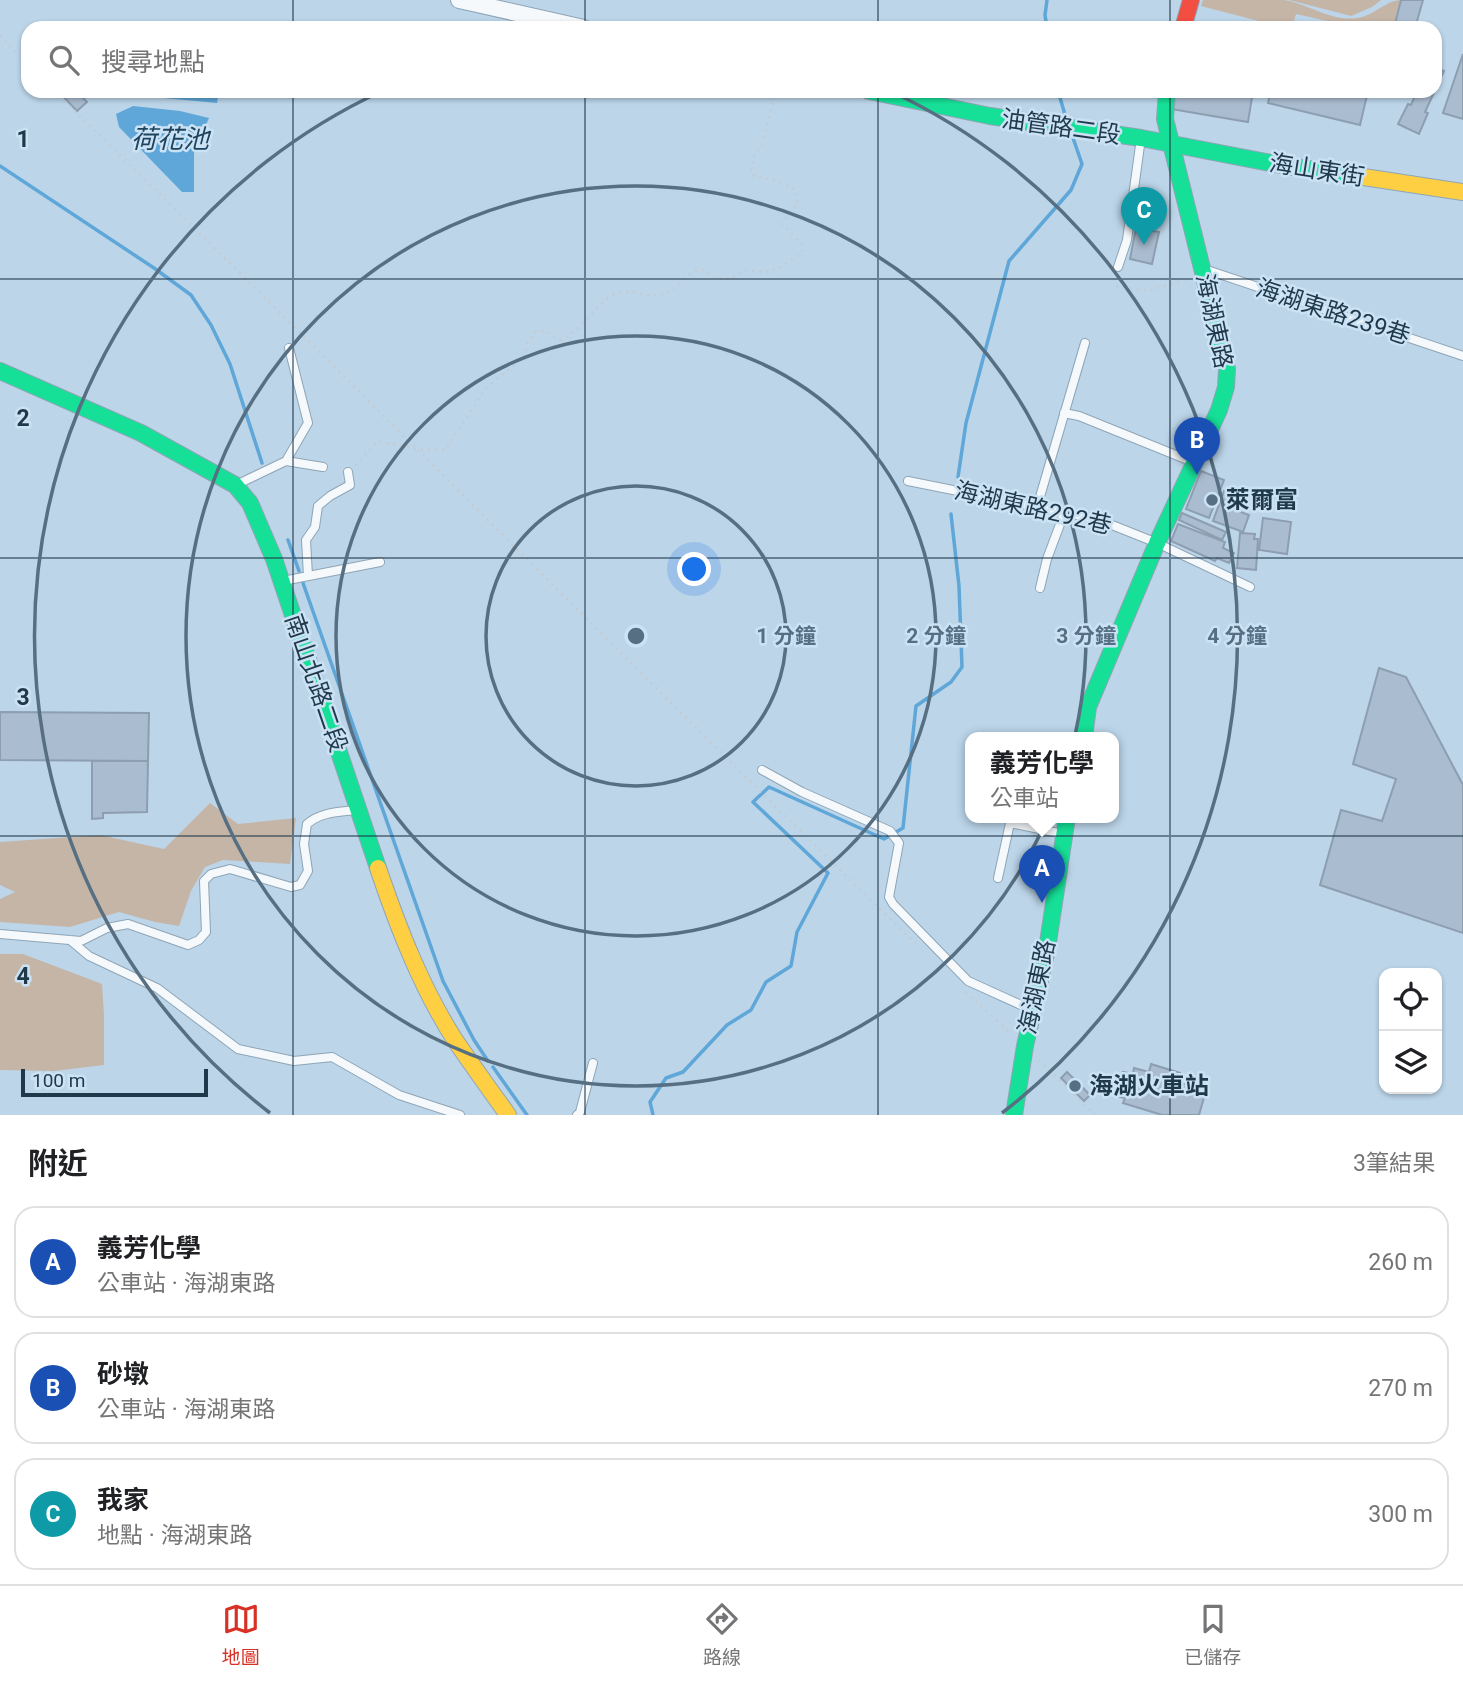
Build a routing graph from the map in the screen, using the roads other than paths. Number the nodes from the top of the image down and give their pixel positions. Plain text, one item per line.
1 (458, 0) edge
2 (1191, 0) edge
3 (552, 21) edge
4 (1186, 21) edge
5 (903, 98) edge
6 (1166, 98) edge
7 (1141, 138) junction
8 (1170, 145) junction
9 (1463, 192) edge
10 (1118, 267) dead end
11 (1204, 271) junction
12 (1085, 343) dead end
13 (289, 348) dead end
14 (1463, 356) edge
15 (0, 371) edge
16 (1064, 413) junction
17 (286, 461) junction
18 (1195, 463) junction
19 (323, 467) dead end
20 (348, 472) road end
21 (908, 481) dead end
22 (235, 485) junction
23 (1037, 507) junction
24 (1065, 512) junction
25 (1157, 543) junction
26 (380, 562) dead end
27 (308, 576) junction
28 (281, 581) junction
29 (1250, 587) dead end
30 (1040, 588) dead end
31 (1084, 732) edge
32 (762, 770) dead end
33 (359, 810) junction
34 (1066, 823) edge
35 (1063, 834) junction
36 (998, 878) dead end
37 (0, 934) edge
38 (70, 940) junction
39 (1032, 1010) junction
40 (593, 1063) dead end
41 (460, 1115) edge
42 (508, 1115) edge
43 (577, 1115) edge
44 (1014, 1115) edge

1 - 3 street
2 - 4 street
5 - 7 street, 油管路二段
6 - 8 street, 海湖東路
7 - 8 street, 油管路二段
7 - 10 lane
8 - 9 street, 海山東街
8 - 11 street, 海湖東路
11 - 14 lane, 海湖東路239巷
11 - 18 street, 海湖東路
12 - 16 lane
13 - 17 lane
15 - 22 street, 南山北路二段
16 - 18 lane
16 - 23 lane
17 - 19 lane
17 - 22 lane
18 - 25 street, 海湖東路
20 - 27 lane
21 - 23 lane, 海湖東路292巷
22 - 28 street, 南山北路二段
23 - 24 lane, 海湖東路292巷
24 - 25 lane, 海湖東路292巷
24 - 30 lane
25 - 29 lane, 海湖東路292巷
25 - 31 street, 海湖東路
26 - 27 lane
27 - 28 lane
28 - 33 street, 南山北路二段
32 - 39 lane
33 - 38 lane
33 - 42 street, 南山北路二段
34 - 35 street, 海湖東路
35 - 36 lane
35 - 39 street, 海湖東路
37 - 38 lane
38 - 41 lane
39 - 44 street, 海湖東路
40 - 43 lane

